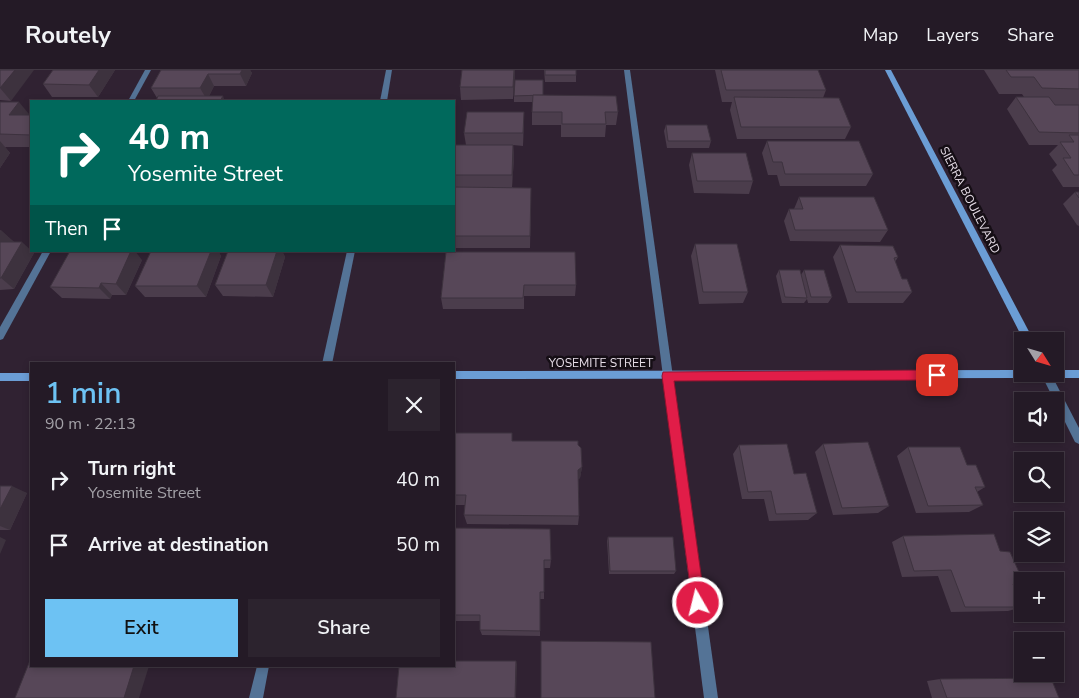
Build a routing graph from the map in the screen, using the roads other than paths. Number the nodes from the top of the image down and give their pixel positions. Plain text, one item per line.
1 (148, 70) edge
2 (389, 70) edge
3 (628, 70) edge
4 (888, 70) edge
5 (132, 100) edge
6 (383, 100) edge
7 (46, 252) edge
8 (351, 252) edge
9 (1024, 332) edge
10 (0, 336) edge
11 (327, 362) edge
12 (1014, 374) edge
13 (1064, 374) edge
14 (1079, 374) edge
15 (455, 375) edge
16 (30, 376) edge
17 (667, 376) junction
18 (0, 377) edge
19 (1050, 382) edge
20 (1079, 439) edge
21 (263, 667) edge
22 (256, 698) edge
23 (711, 698) edge

1 - 5 street
2 - 6 street
3 - 17 street
4 - 9 street, SIERRA BOULEVARD
7 - 10 street
8 - 11 street
12 - 17 street, YOSEMITE STREET
13 - 14 street, YOSEMITE STREET
15 - 17 street, YOSEMITE STREET
16 - 18 street
17 - 23 street
19 - 20 street
21 - 22 street

